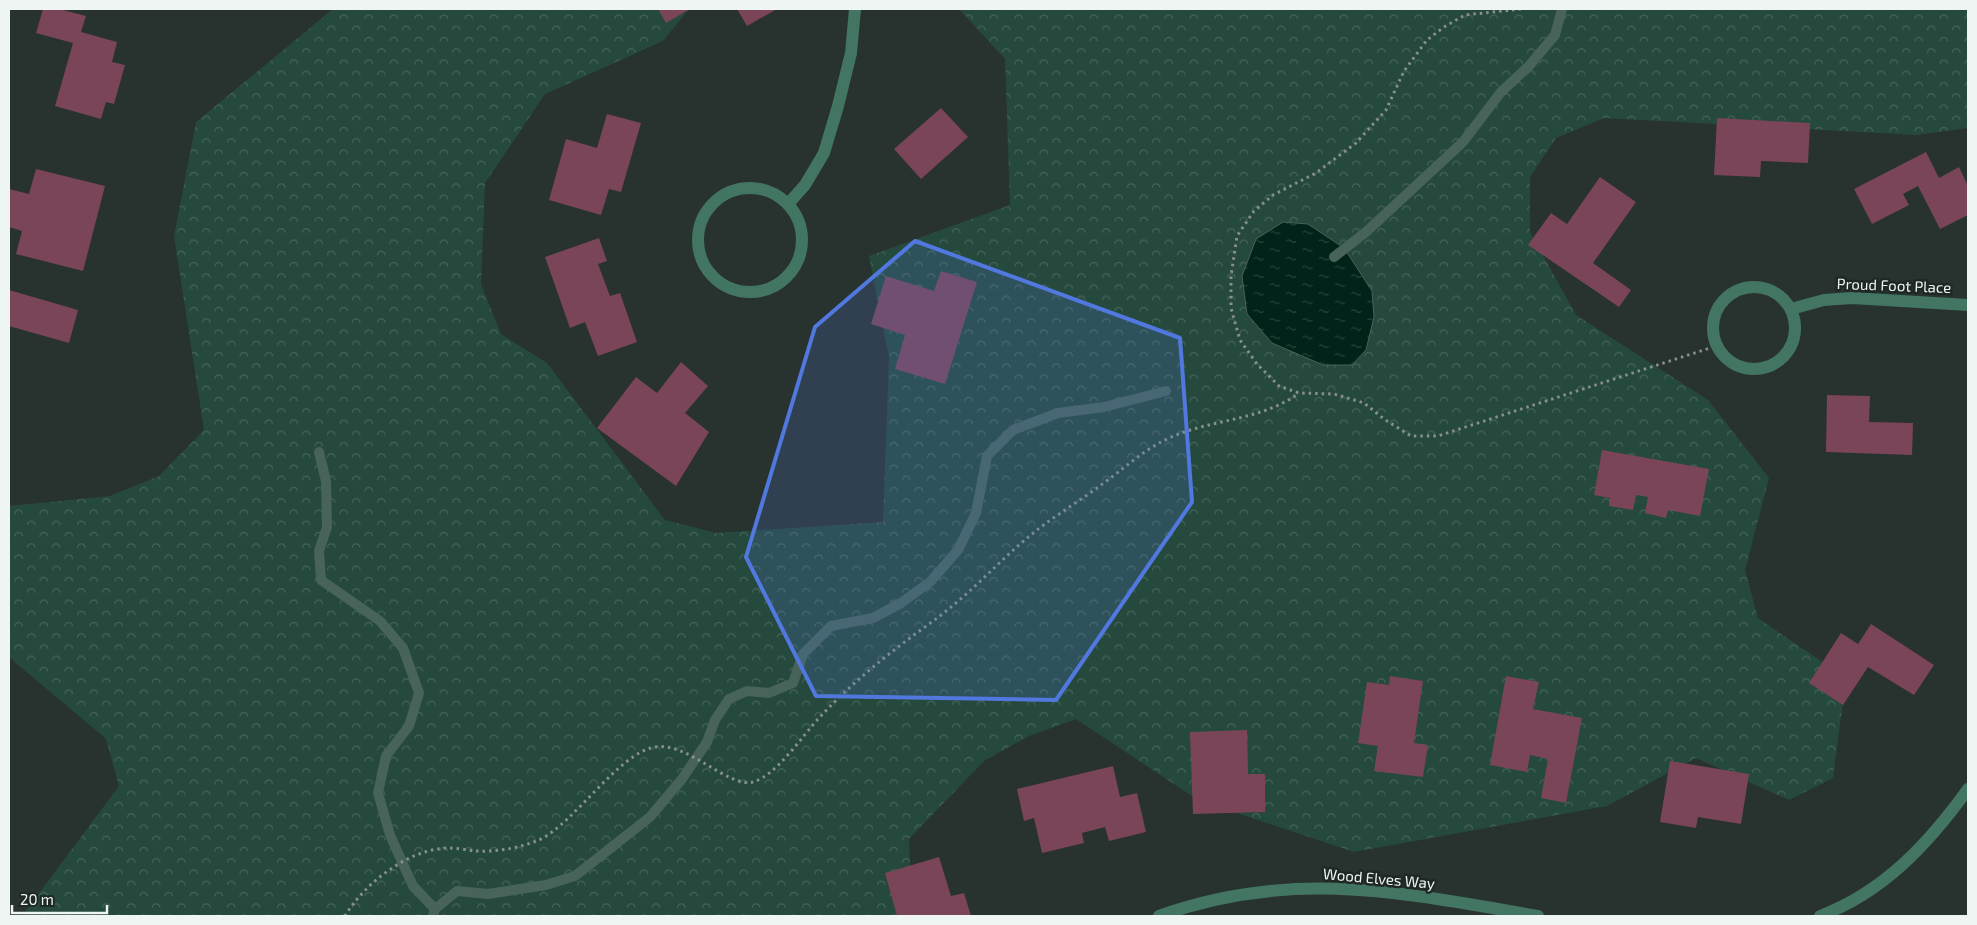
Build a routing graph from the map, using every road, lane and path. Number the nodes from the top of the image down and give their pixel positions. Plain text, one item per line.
1 (855, 9) edge
2 (1521, 9) edge
3 (788, 204) junction
4 (1968, 305) edge
5 (1791, 310) junction
6 (1716, 346) junction
7 (1298, 392) junction
8 (1968, 789) edge
9 (345, 916) edge
10 (1159, 916) edge
11 (1538, 916) edge
12 (1820, 916) edge

1 - 3 street
2 - 7 path
3 - 3 street
4 - 5 street, Proud Foot Place
5 - 6 street
5 - 6 street
6 - 7 path
7 - 9 path
8 - 12 street
10 - 11 street, Wood Elves Way

